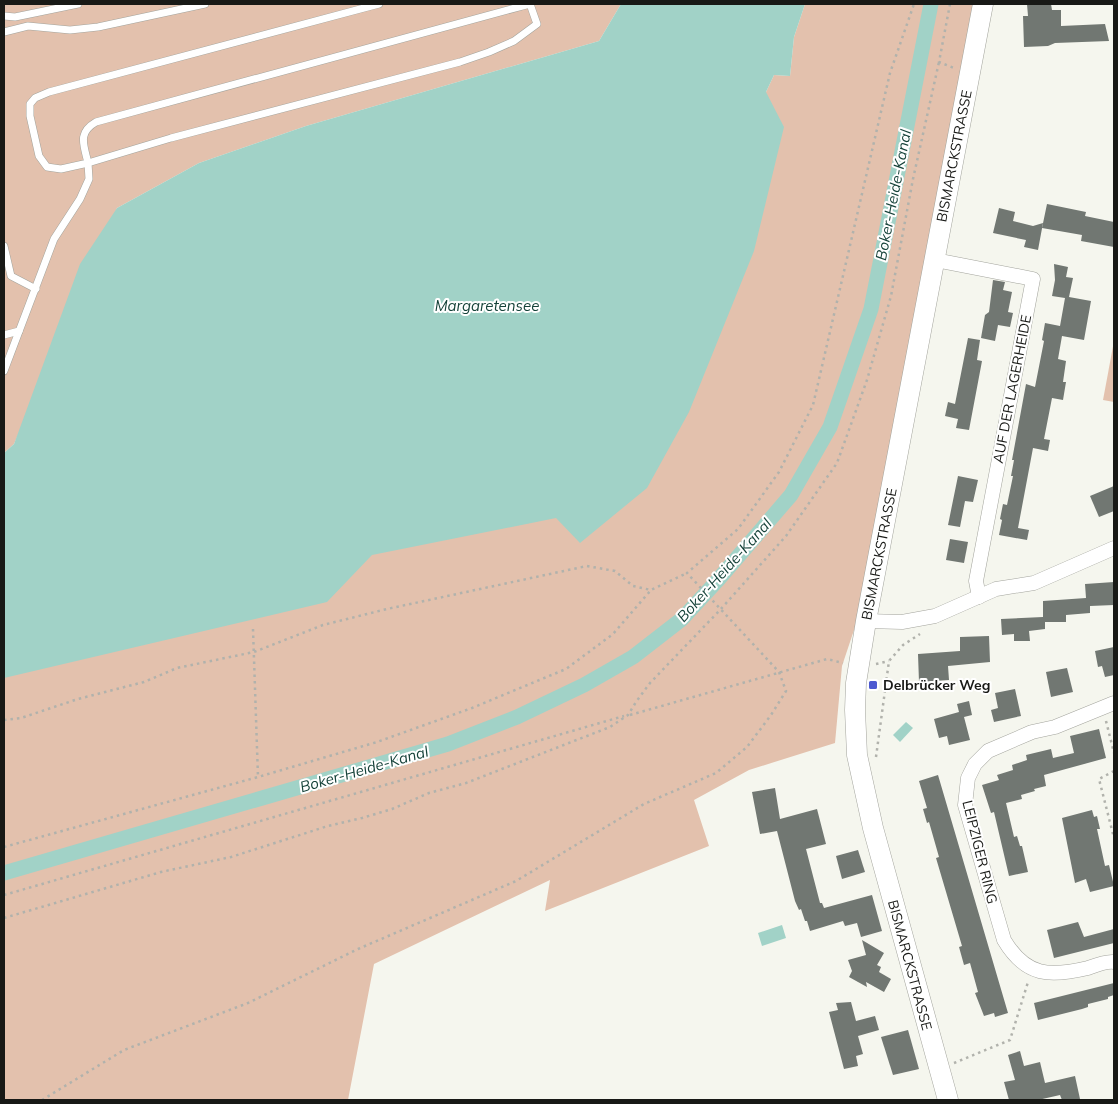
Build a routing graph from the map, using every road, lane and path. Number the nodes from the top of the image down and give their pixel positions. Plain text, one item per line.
1 (78, 4) edge
2 (205, 4) edge
3 (379, 4) edge
4 (530, 4) edge
5 (914, 4) edge
6 (950, 4) edge
7 (983, 4) edge
8 (4, 16) edge
9 (15, 17) junction
10 (28, 26) junction
11 (4, 32) edge
12 (939, 62) junction
13 (970, 73) junction
14 (88, 163) junction
15 (4, 246) edge
16 (934, 260) junction
17 (7, 277) edge
18 (36, 288) junction
19 (19, 331) junction
20 (4, 335) edge
21 (4, 371) edge
22 (1114, 548) edge
23 (687, 573) junction
24 (652, 590) junction
25 (979, 597) junction
26 (719, 608) junction
27 (935, 616) junction
28 (866, 620) junction
29 (253, 629) dead end
30 (254, 652) junction
31 (858, 665) junction
32 (779, 672) junction
33 (1109, 705) edge
34 (628, 715) junction
35 (4, 720) edge
36 (1114, 753) edge
37 (876, 762) dead end
38 (1114, 771) edge
39 (258, 777) junction
40 (1114, 838) edge
41 (4, 847) edge
42 (4, 896) edge
43 (4, 918) edge
44 (1114, 962) edge
45 (1032, 968) junction
46 (939, 1070) junction
47 (42, 1100) edge
48 (948, 1100) edge

1 - 9 lane
2 - 10 lane
3 - 14 lane
4 - 14 lane
4 - 14 lane
5 - 23 path
6 - 12 path
7 - 13 main road, BISMARCKSTRASSE
8 - 9 lane
9 - 10 lane
10 - 11 lane
12 - 13 path
12 - 26 path
13 - 16 main road, BISMARCKSTRASSE
14 - 18 lane
15 - 17 lane
16 - 25 street, AUF DER LAGERHEIDE
16 - 28 main road, BISMARCKSTRASSE
17 - 18 lane
18 - 19 lane
19 - 20 lane
19 - 21 lane
22 - 25 street
23 - 24 path
23 - 26 path
24 - 30 path
24 - 39 path
25 - 27 street
26 - 32 path
26 - 34 path
27 - 28 street
27 - 37 path
28 - 31 main road, BISMARCKSTRASSE
29 - 30 path
30 - 35 path
30 - 39 path
31 - 32 path
31 - 46 main road, BISMARCKSTRASSE
32 - 34 path
32 - 47 path
33 - 36 path
33 - 45 street, LEIPZIGER RING
34 - 42 path
34 - 43 path
38 - 40 path
39 - 41 path
44 - 45 street, LEIPZIGER RING
45 - 46 path
46 - 48 main road, BISMARCKSTRASSE

